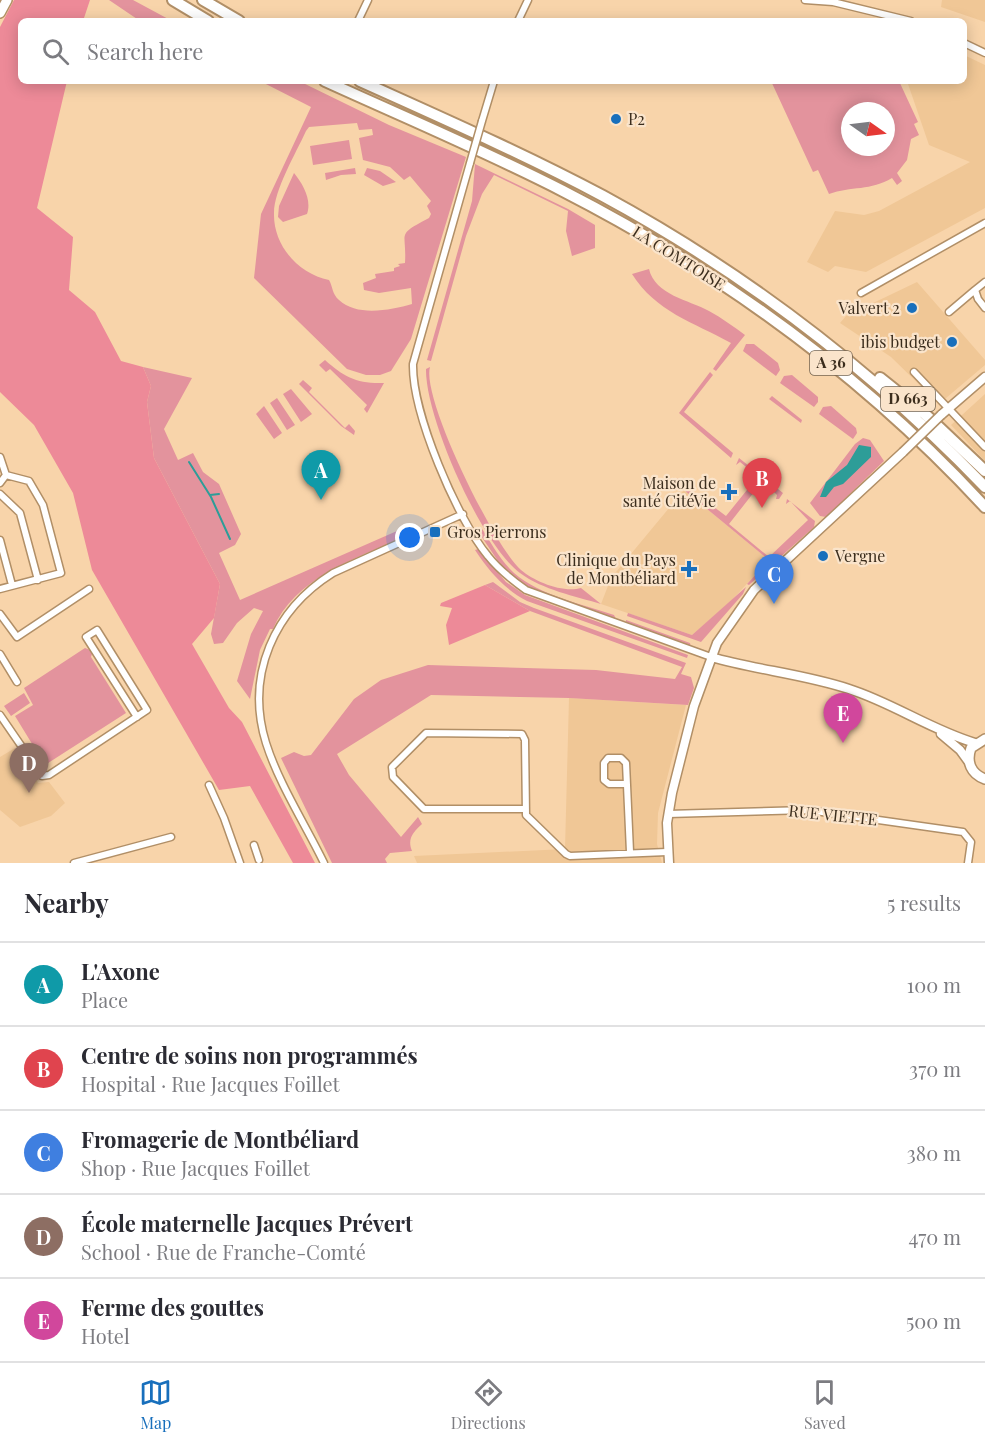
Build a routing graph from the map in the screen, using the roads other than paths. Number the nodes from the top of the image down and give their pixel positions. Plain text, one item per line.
1 (6, 0) edge
2 (173, 0) edge
3 (203, 0) edge
4 (368, 0) edge
5 (528, 0) edge
6 (805, 0) edge
7 (0, 13) edge
8 (203, 18) edge
9 (234, 18) edge
10 (359, 18) edge
11 (519, 18) edge
12 (899, 18) edge
13 (967, 44) edge
14 (985, 53) edge
15 (332, 84) edge
16 (366, 84) edge
17 (493, 84) edge
18 (985, 224) edge
19 (985, 282) edge
20 (975, 290) junction
21 (861, 292) dead end
22 (985, 308) edge
23 (949, 312) dead end
24 (822, 339) junction
25 (914, 372) dead end
26 (985, 377) edge
27 (950, 408) junction
28 (985, 447) edge
29 (0, 457) edge
30 (985, 471) edge
31 (6, 475) junction
32 (0, 483) edge
33 (985, 487) edge
34 (0, 494) edge
35 (985, 509) edge
36 (463, 514) junction
37 (0, 540) edge
38 (38, 580) junction
39 (12, 585) junction
40 (0, 589) edge
41 (89, 589) dead end
42 (0, 614) edge
43 (0, 654) edge
44 (711, 657) junction
45 (17, 682) dead end
46 (0, 715) edge
47 (137, 717) junction
48 (936, 730) junction
49 (985, 738) edge
50 (975, 743) junction
51 (968, 761) junction
52 (985, 779) edge
53 (627, 784) junction
54 (209, 785) dead end
55 (525, 809) junction
56 (668, 814) junction
57 (171, 837) dead end
58 (254, 845) dead end
59 (630, 852) junction
60 (667, 852) junction
61 (260, 862) edge
62 (74, 863) edge
63 (240, 863) edge
64 (252, 863) edge
65 (324, 863) edge
66 (669, 863) edge
67 (968, 863) edge

1 - 7 main road
2 - 8 highway
3 - 9 highway
4 - 10 street
5 - 11 street
6 - 12 street
13 - 14 street
15 - 35 highway, LA COMTOISE / A 36
16 - 24 highway, LA COMTOISE / A 36
17 - 36 street, bridge
18 - 21 street
19 - 20 street
20 - 22 street
20 - 23 street
24 - 30 highway, D 663
24 - 33 highway, LA COMTOISE / A 36
25 - 27 street
26 - 27 main road
27 - 28 street
27 - 44 main road, bridge
29 - 31 street
31 - 32 street
31 - 38 street
34 - 38 street
36 - 44 street
36 - 65 street
37 - 39 street
38 - 39 street
39 - 40 street
41 - 42 street
43 - 45 street
44 - 48 main road
44 - 56 main road
46 - 47 street
47 - 47 street
48 - 50 main road
48 - 51 main road
49 - 50 main road
50 - 51 main road
51 - 52 main road
53 - 53 street
53 - 59 street
54 - 63 street
55 - 55 street
55 - 59 street
56 - 60 main road
56 - 67 street, RUE VIETTE
57 - 62 street
58 - 61 street
59 - 60 street
60 - 66 main road
61 - 64 street

